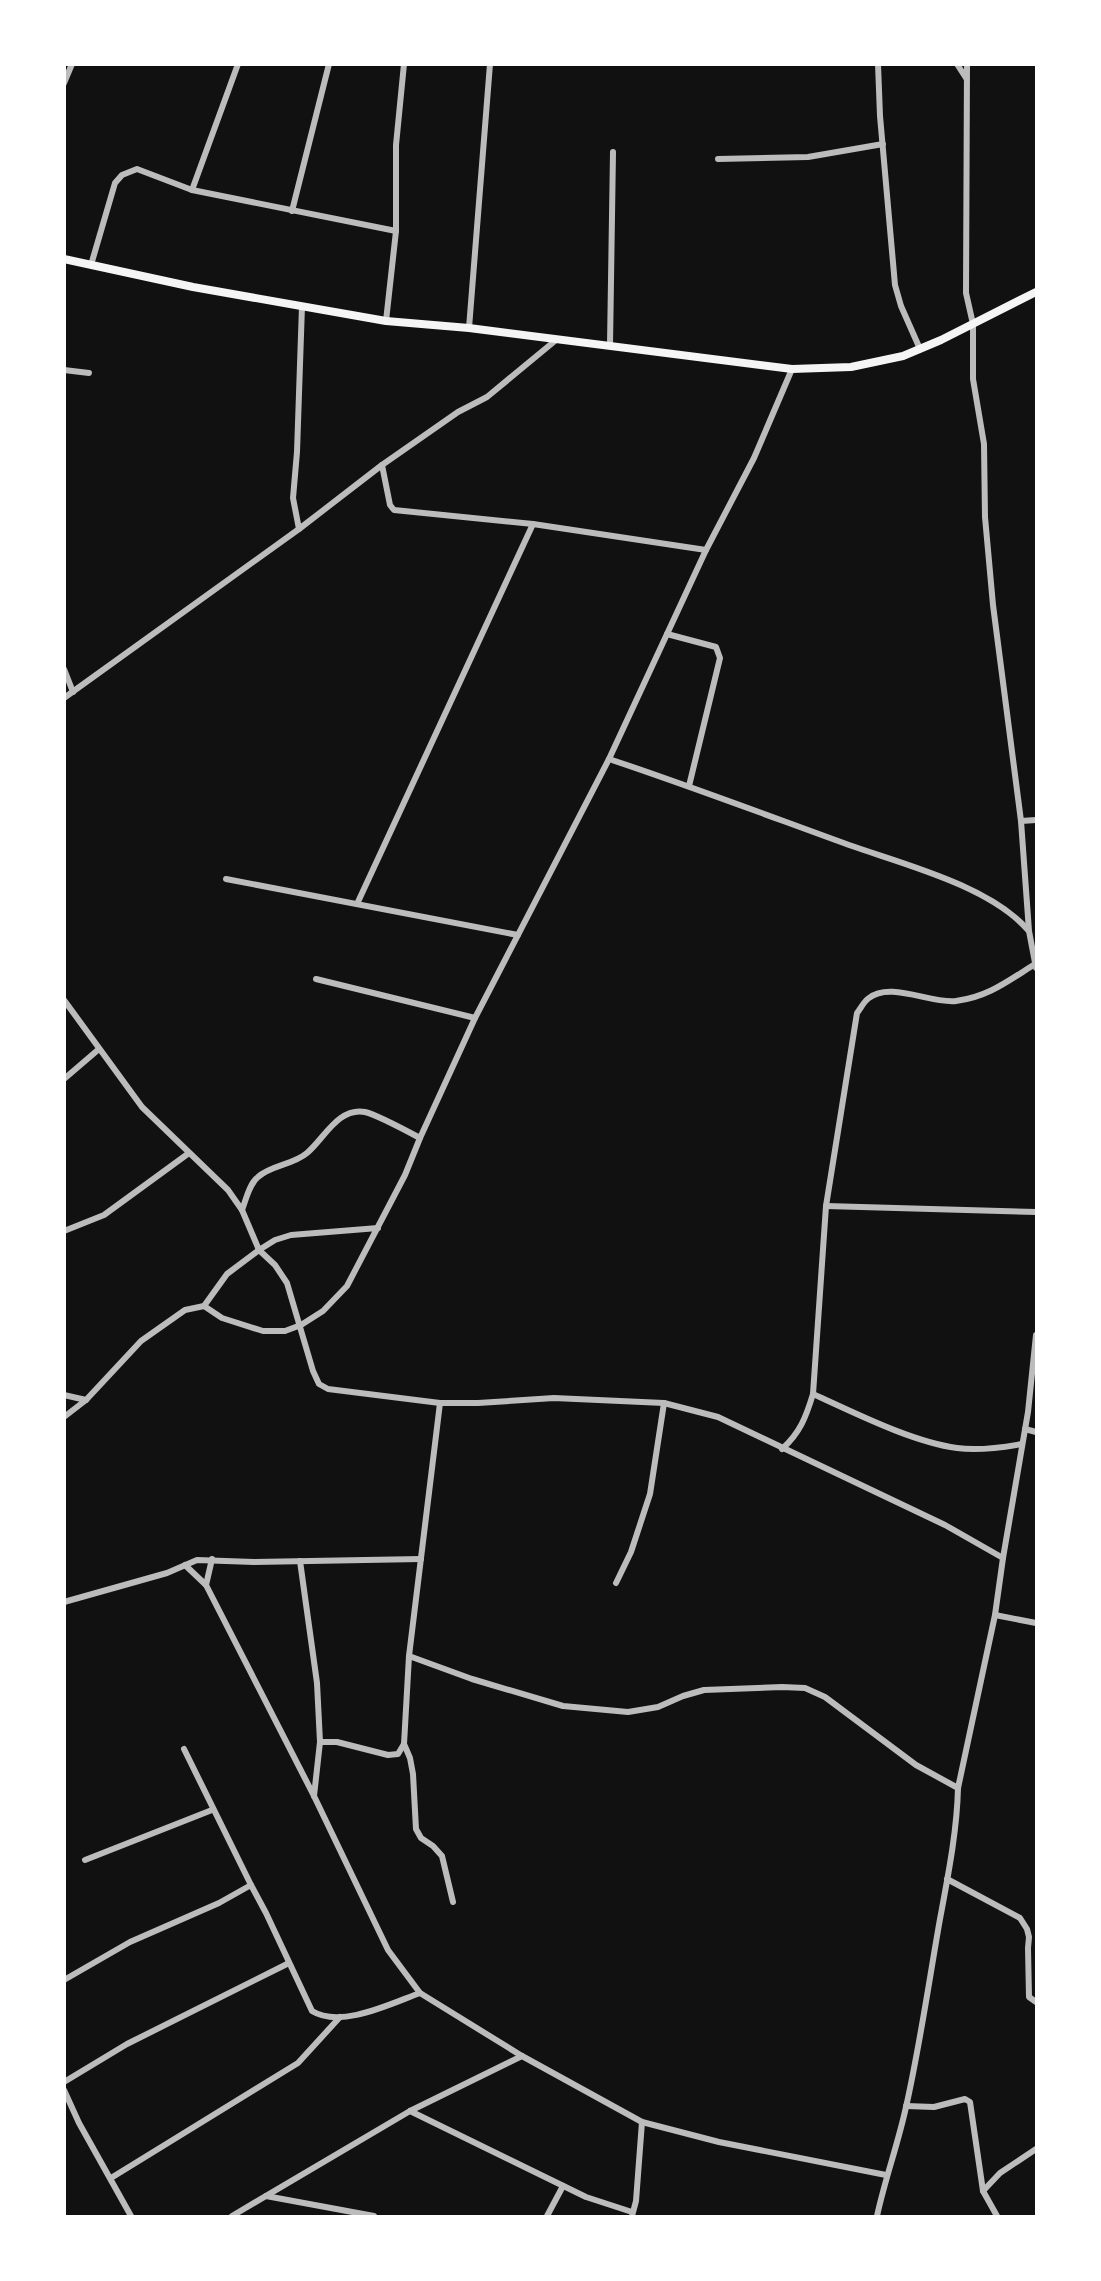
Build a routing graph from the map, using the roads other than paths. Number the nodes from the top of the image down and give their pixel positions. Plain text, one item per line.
1 (72, 64) edge
2 (238, 64) edge
3 (329, 64) edge
4 (404, 64) edge
5 (490, 64) edge
6 (878, 64) edge
7 (957, 64) edge
8 (967, 64) edge
9 (967, 78) junction
10 (64, 83) edge
11 (883, 144) junction
12 (613, 152) dead end
13 (718, 159) dead end
14 (192, 190) junction
15 (292, 211) junction
16 (396, 231) junction
17 (64, 259) edge
18 (91, 266) junction
19 (1036, 292) edge
20 (302, 306) junction
21 (386, 321) junction
22 (973, 324) junction
23 (470, 328) junction
24 (556, 340) junction
25 (610, 345) junction
26 (920, 349) junction
27 (792, 369) junction
28 (64, 370) edge
29 (89, 373) dead end
30 (382, 465) junction
31 (533, 524) junction
32 (299, 529) junction
33 (705, 550) junction
34 (667, 634) junction
35 (64, 669) edge
36 (73, 692) junction
37 (64, 698) edge
38 (609, 759) junction
39 (689, 786) junction
40 (1036, 820) edge
41 (1021, 821) junction
42 (226, 879) dead end
43 (357, 904) junction
44 (1029, 930) junction
45 (518, 935) junction
46 (1036, 966) edge
47 (316, 980) dead end
48 (64, 1000) edge
49 (475, 1018) junction
50 (99, 1049) junction
51 (64, 1079) edge
52 (420, 1138) junction
53 (189, 1153) junction
54 (826, 1206) junction
55 (242, 1210) junction
56 (1036, 1212) edge
57 (378, 1228) junction
58 (64, 1231) edge
59 (259, 1250) junction
60 (204, 1306) junction
61 (301, 1326) junction
62 (1036, 1335) edge
63 (64, 1395) edge
64 (813, 1395) junction
65 (86, 1400) junction
66 (440, 1403) junction
67 (663, 1403) junction
68 (64, 1417) edge
69 (1025, 1429) junction
70 (1036, 1432) edge
71 (1022, 1444) junction
72 (782, 1449) junction
73 (1003, 1558) junction
74 (212, 1559) junction
75 (421, 1559) junction
76 (300, 1561) junction
77 (184, 1565) junction
78 (616, 1583) dead end
79 (206, 1585) junction
80 (64, 1602) edge
81 (995, 1615) junction
82 (1036, 1623) edge
83 (409, 1656) junction
84 (320, 1742) junction
85 (404, 1744) junction
86 (184, 1749) dead end
87 (958, 1788) junction
88 (314, 1796) junction
89 (212, 1810) junction
90 (85, 1860) dead end
91 (947, 1879) junction
92 (250, 1885) junction
93 (453, 1902) dead end
94 (290, 1963) junction
95 (64, 1980) edge
96 (420, 1993) junction
97 (1036, 2002) edge
98 (340, 2018) junction
99 (522, 2056) junction
100 (64, 2082) edge
101 (64, 2090) edge
102 (906, 2106) junction
103 (410, 2111) junction
104 (642, 2122) junction
105 (1036, 2149) edge
106 (886, 2175) junction
107 (111, 2178) junction
108 (563, 2186) junction
109 (983, 2191) junction
110 (266, 2196) junction
111 (632, 2214) edge
112 (131, 2217) edge
113 (232, 2217) edge
114 (374, 2217) edge
115 (547, 2217) edge
116 (877, 2217) edge
117 (997, 2217) edge

1 - 10 street
2 - 14 street
3 - 15 street
4 - 16 street
5 - 23 street
6 - 11 street
7 - 9 street
8 - 9 street
9 - 22 street
11 - 13 street
11 - 26 street
12 - 25 street
14 - 15 street
14 - 18 street
15 - 16 street
16 - 21 street
17 - 18 main road
18 - 20 main road
19 - 22 main road
20 - 21 main road
20 - 32 street
21 - 23 main road
22 - 26 main road
22 - 41 street
23 - 24 main road
24 - 25 main road
24 - 30 street
25 - 27 main road
26 - 27 main road
27 - 33 street
28 - 29 street
30 - 31 street
30 - 32 street
31 - 33 street
31 - 43 street
32 - 36 street
33 - 34 street
34 - 38 street
34 - 39 street
35 - 36 street
36 - 37 street
38 - 39 street
38 - 45 street
39 - 44 street
40 - 41 street
41 - 44 street
42 - 43 street
43 - 45 street
44 - 46 street
45 - 49 street
46 - 54 street
47 - 49 street
48 - 50 street
49 - 52 street
50 - 51 street
50 - 53 street
52 - 55 street
52 - 57 street
53 - 55 street
53 - 58 street
54 - 56 street
54 - 64 street
55 - 59 street
57 - 59 street
57 - 61 street
59 - 60 street
59 - 61 street
60 - 61 street
60 - 65 street
61 - 66 street
62 - 69 street
63 - 65 street
64 - 71 street
64 - 72 street
65 - 68 street
66 - 67 street
66 - 75 street
67 - 72 street
67 - 78 street
69 - 70 street
69 - 71 street
71 - 73 street
72 - 73 street
73 - 81 street
74 - 76 street
74 - 77 street
74 - 79 street
75 - 76 street
75 - 83 street
76 - 84 street
77 - 79 street
77 - 80 street
79 - 88 street
81 - 82 street
81 - 87 street
83 - 85 street
83 - 87 street
84 - 85 street
84 - 88 street
85 - 93 street
86 - 89 street
87 - 91 street
88 - 96 street
89 - 90 street
89 - 92 street
91 - 97 street
91 - 102 street
92 - 94 street
92 - 95 street
94 - 98 street
94 - 100 street
96 - 98 street
96 - 99 street
98 - 107 street
99 - 103 street
99 - 104 street
101 - 107 street
102 - 106 street
102 - 109 street
103 - 108 street
103 - 110 street
104 - 106 street
104 - 111 street
105 - 109 street
106 - 116 street
107 - 112 street
108 - 111 street
108 - 115 street
109 - 117 street
110 - 113 street
110 - 114 street

